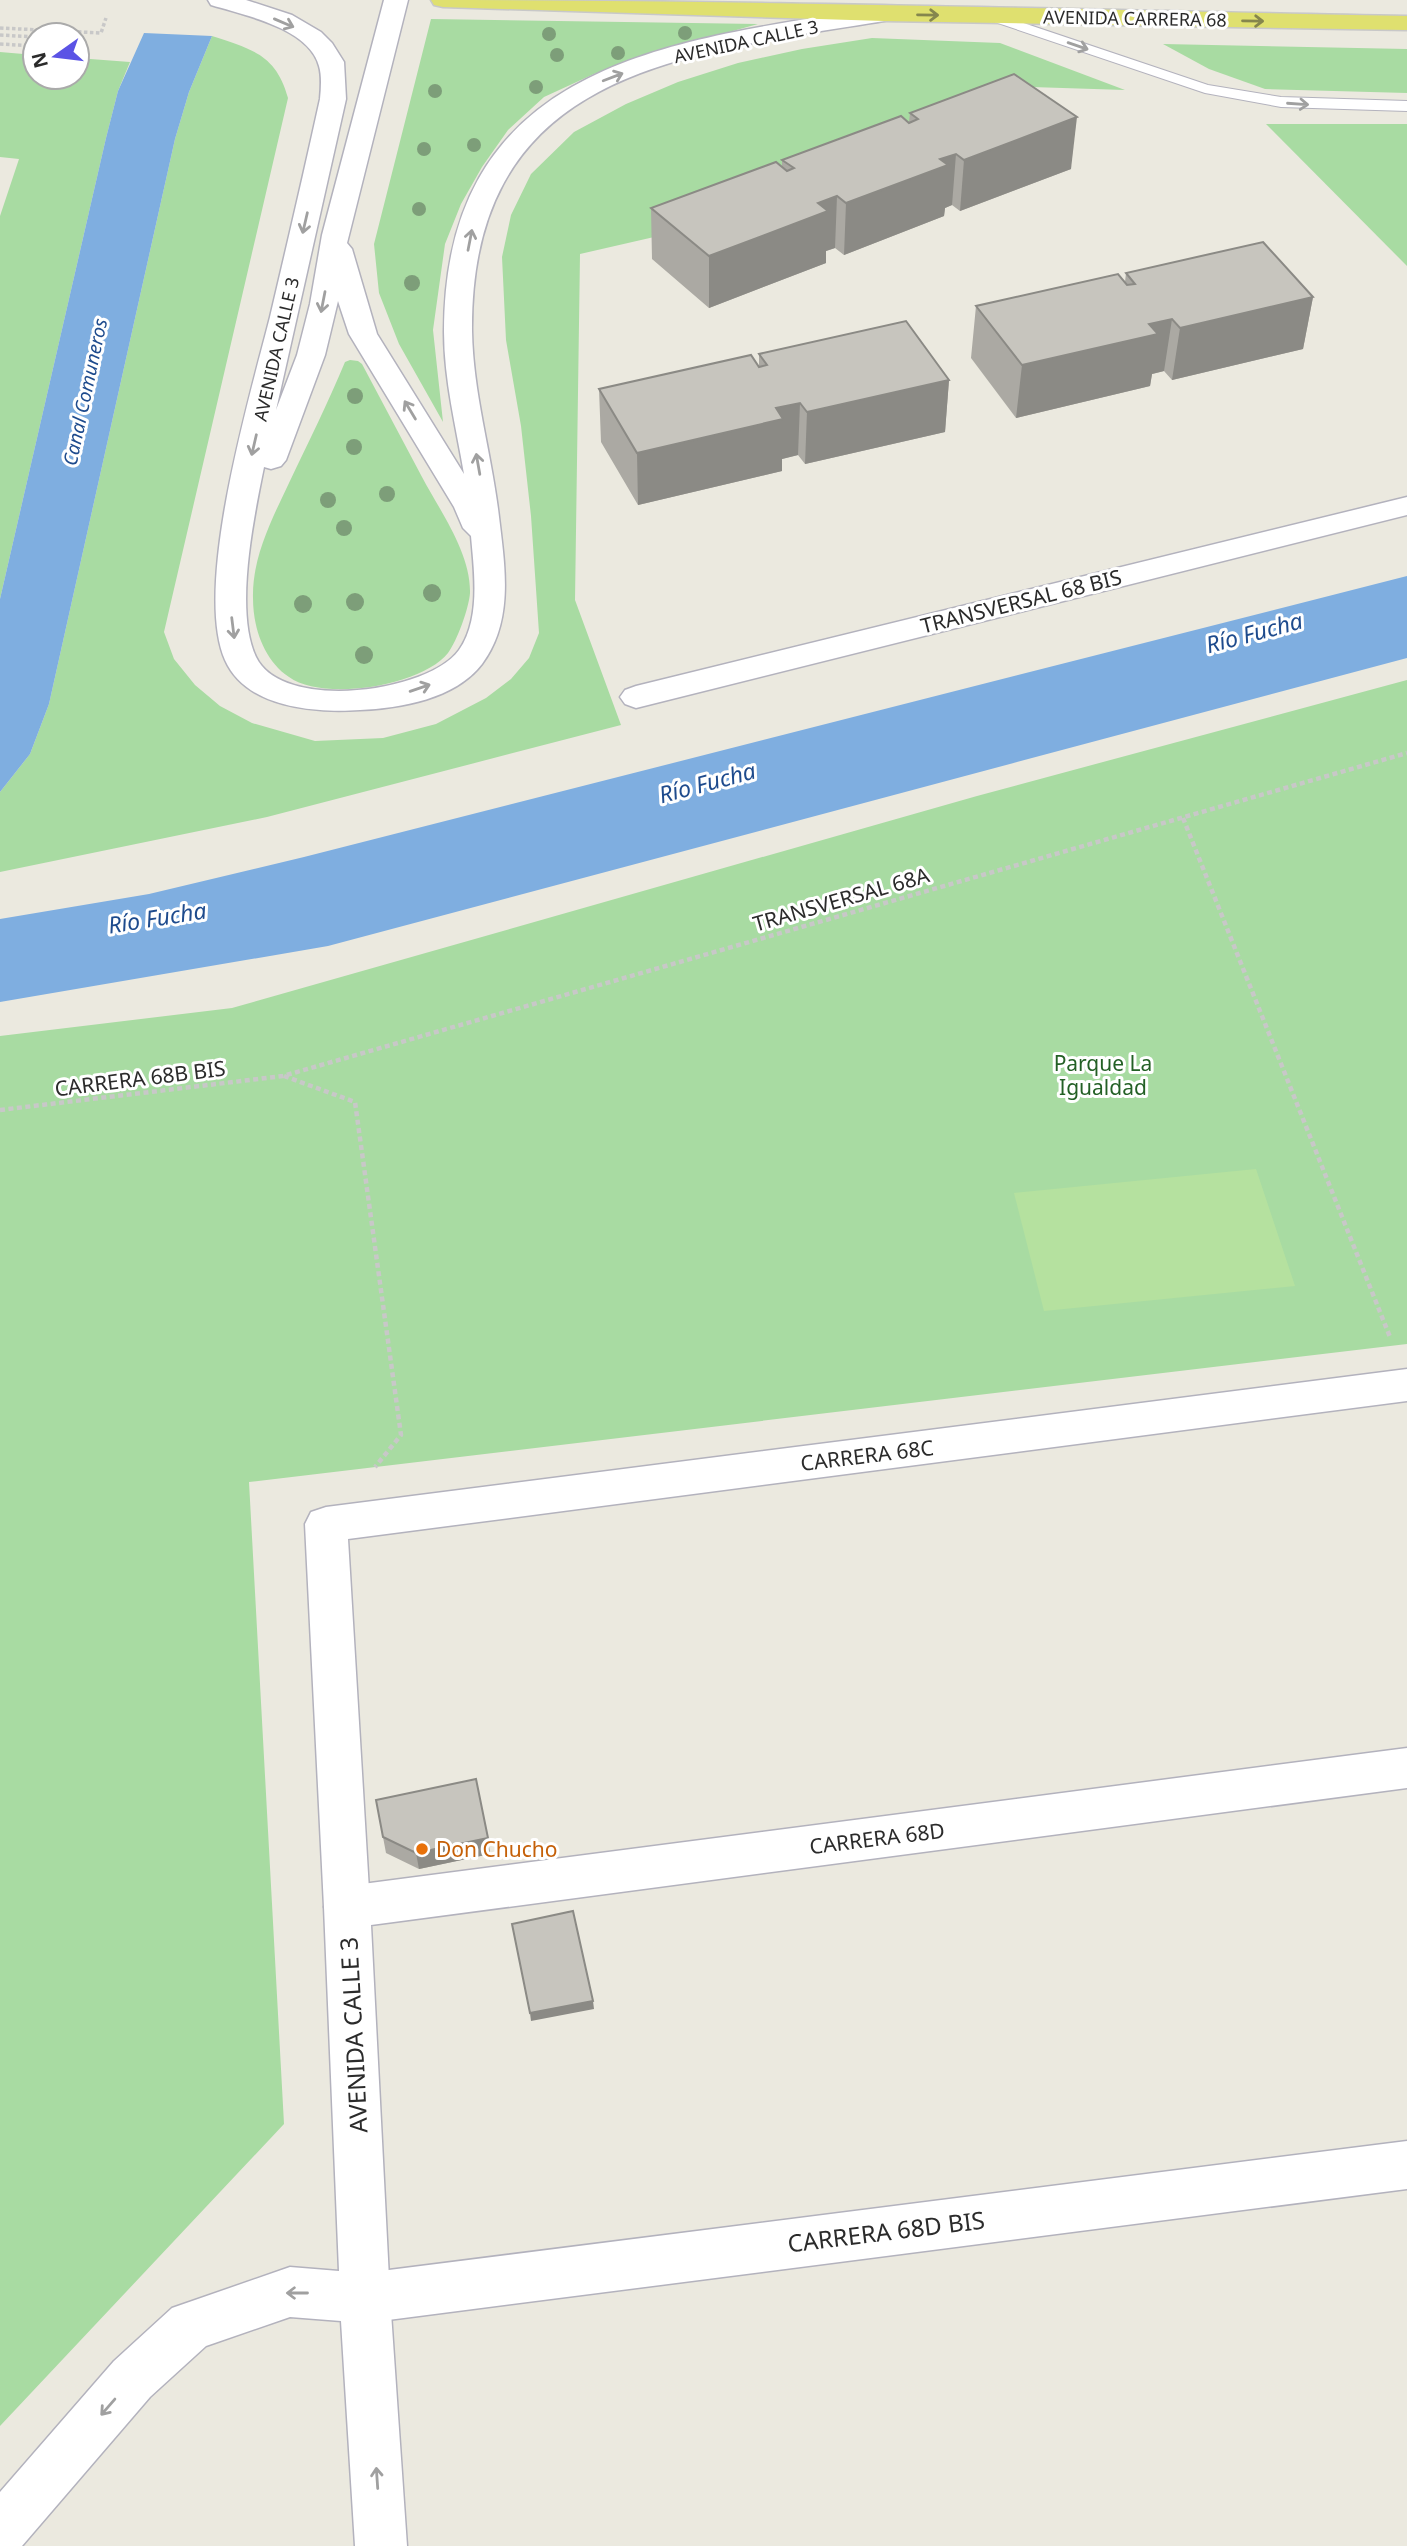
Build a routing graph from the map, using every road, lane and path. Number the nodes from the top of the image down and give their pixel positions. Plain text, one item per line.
1 (220, 0) edge
2 (396, 0) edge
3 (443, 0) edge
4 (884, 14) junction
5 (991, 16) junction
6 (106, 18) dead end
7 (1407, 23) edge
8 (0, 28) edge
9 (0, 35) edge
10 (21, 36) edge
11 (0, 44) edge
12 (21, 45) edge
13 (1407, 106) edge
14 (335, 234) junction
15 (1407, 506) edge
16 (487, 557) junction
17 (234, 560) junction
18 (636, 697) dead end
19 (1407, 753) edge
20 (1183, 818) junction
21 (283, 1076) junction
22 (0, 1110) edge
23 (1392, 1342) dead end
24 (1407, 1385) edge
25 (326, 1524) junction
26 (1407, 1768) edge
27 (347, 1907) junction
28 (1407, 2165) edge
29 (365, 2298) junction
30 (0, 2532) edge
31 (382, 2546) edge

1 -> 17 main road, AVENIDA CALLE 3
2 - 14 main road, AVENIDA CALLE 3
3 - 4 main road, AVENIDA CARRERA 68
4 -> 5 main road, AVENIDA CARRERA 68
16 -> 4 main road, AVENIDA CALLE 3
5 -> 7 main road, AVENIDA CARRERA 68
5 -> 13 lane
6 - 8 path
9 - 10 path
11 - 12 path
16 -> 14 main road, AVENIDA CALLE 3
14 -> 17 main road, AVENIDA CALLE 3
15 - 18 main road, TRANSVERSAL 68 BIS
17 -> 16 main road, AVENIDA CALLE 3
19 - 20 path, TRANSVERSAL 68A
20 - 21 path, TRANSVERSAL 68A
20 - 23 path
21 - 22 path, CARRERA 68B BIS
21 - 25 path
24 - 25 main road, CARRERA 68C
25 - 27 main road, AVENIDA CALLE 3
26 - 27 main road, CARRERA 68D
27 - 29 main road, AVENIDA CALLE 3
28 - 29 main road, CARRERA 68D BIS
29 -> 30 main road, CARRERA 68D BIS
31 -> 29 main road, AVENIDA CALLE 3

